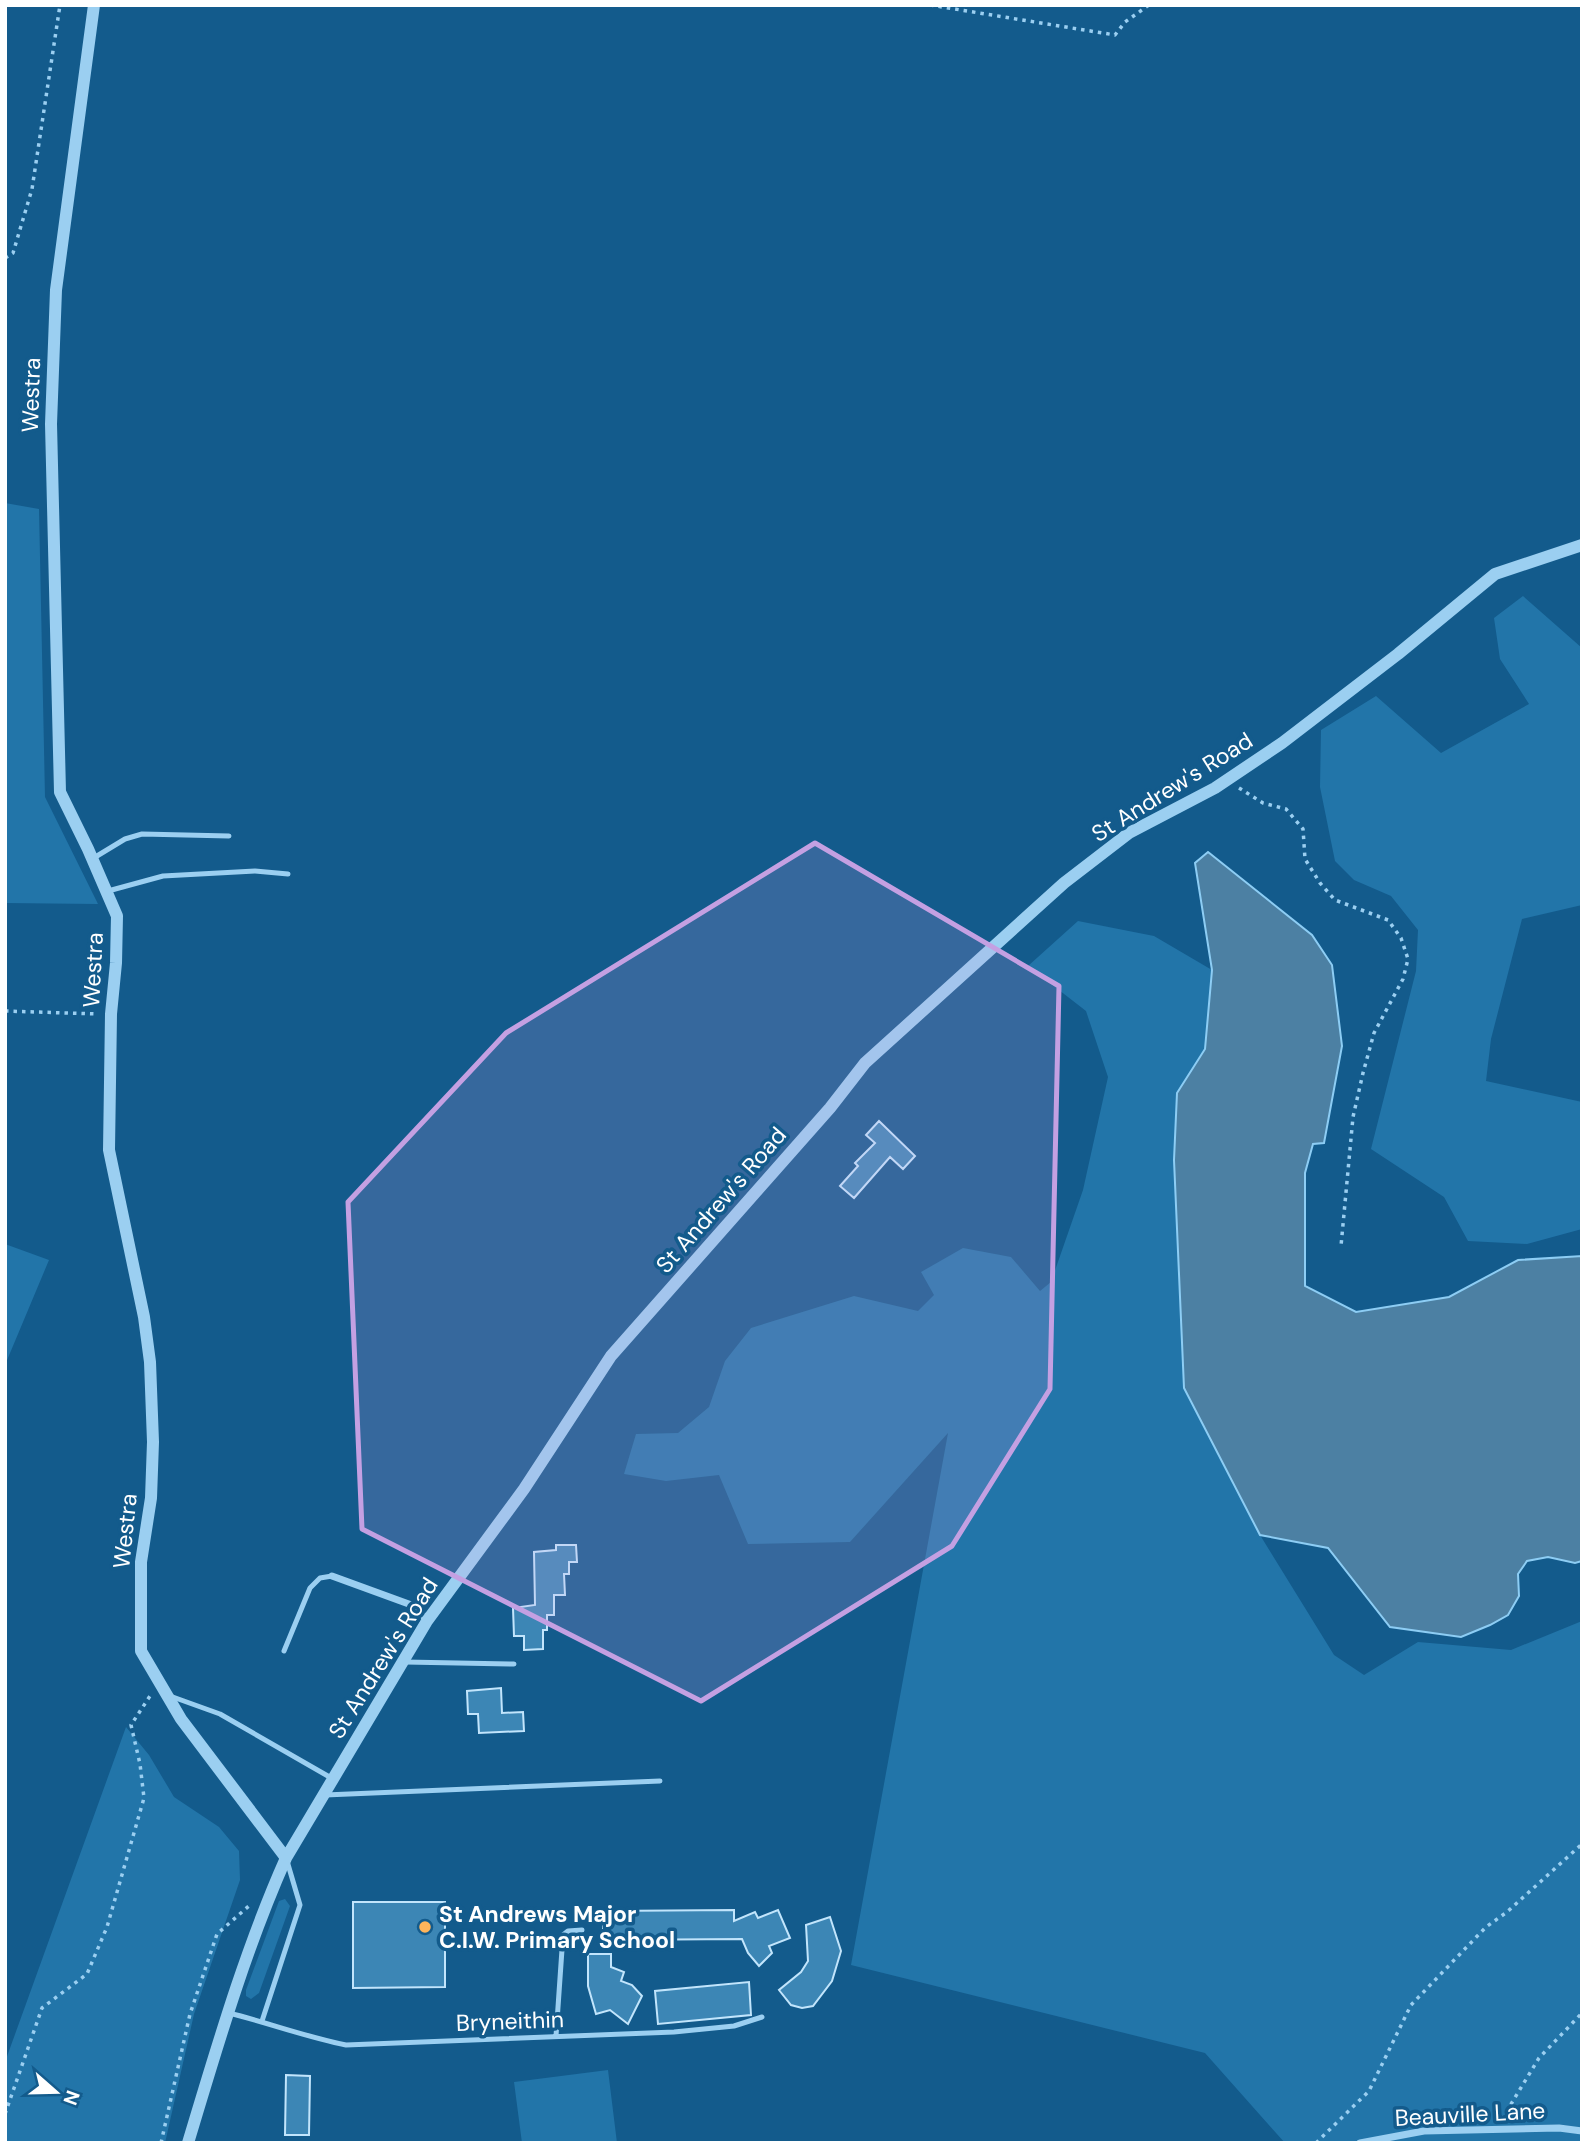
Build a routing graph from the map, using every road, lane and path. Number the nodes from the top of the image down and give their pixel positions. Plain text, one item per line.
1 (60, 5) edge
2 (94, 5) edge
3 (930, 5) edge
4 (1149, 5) edge
5 (5, 258) edge
6 (1581, 547) edge
7 (1227, 780) junction
8 (229, 836) dead end
9 (92, 859) junction
10 (288, 874) dead end
11 (106, 891) junction
12 (5, 1012) edge
13 (111, 1014) junction
14 (1341, 1246) dead end
15 (332, 1576) joint
16 (427, 1621) junction
17 (284, 1651) dead end
18 (402, 1662) junction
19 (514, 1664) dead end
20 (161, 1688) junction
21 (333, 1779) junction
22 (660, 1781) dead end
23 (324, 1795) junction
24 (1582, 1844) edge
25 (286, 1858) junction
26 (274, 1884) junction
27 (582, 1930) dead end
28 (228, 2013) junction
29 (1582, 2013) edge
30 (762, 2017) dead end
31 (262, 2021) junction
32 (556, 2036) junction
33 (5, 2114) edge
34 (1496, 2129) junction
35 (1582, 2131) edge
36 (161, 2143) edge
37 (188, 2143) edge
38 (1316, 2143) edge
39 (1360, 2143) edge

1 - 5 path
2 - 9 street, Westra
3 - 4 path
6 - 7 street, St Andrew's Road
7 - 14 path
7 - 16 street, St Andrew's Road
8 - 9 lane
9 - 11 street, Westra
10 - 11 lane
11 - 13 street, Westra
12 - 13 path
13 - 20 street, Westra
15 - 16 street
15 - 17 lane
16 - 18 street, St Andrew's Road
18 - 19 lane
18 - 21 street, St Andrew's Road
20 - 21 lane
20 - 25 street, Westra
20 - 33 path
21 - 23 street, St Andrew's Road
22 - 23 lane
23 - 25 street, St Andrew's Road
24 - 38 path
25 - 26 street, St Andrew's Road
25 - 31 lane
26 - 28 street, St Andrew's Road
26 - 36 path
27 - 32 lane
28 - 31 lane, Bryneithin
28 - 37 street, St Andrew's Road
29 - 34 path
30 - 32 lane, Bryneithin
31 - 32 lane, Bryneithin
34 - 35 street, Beauville Lane
34 - 39 street, Beauville Lane

